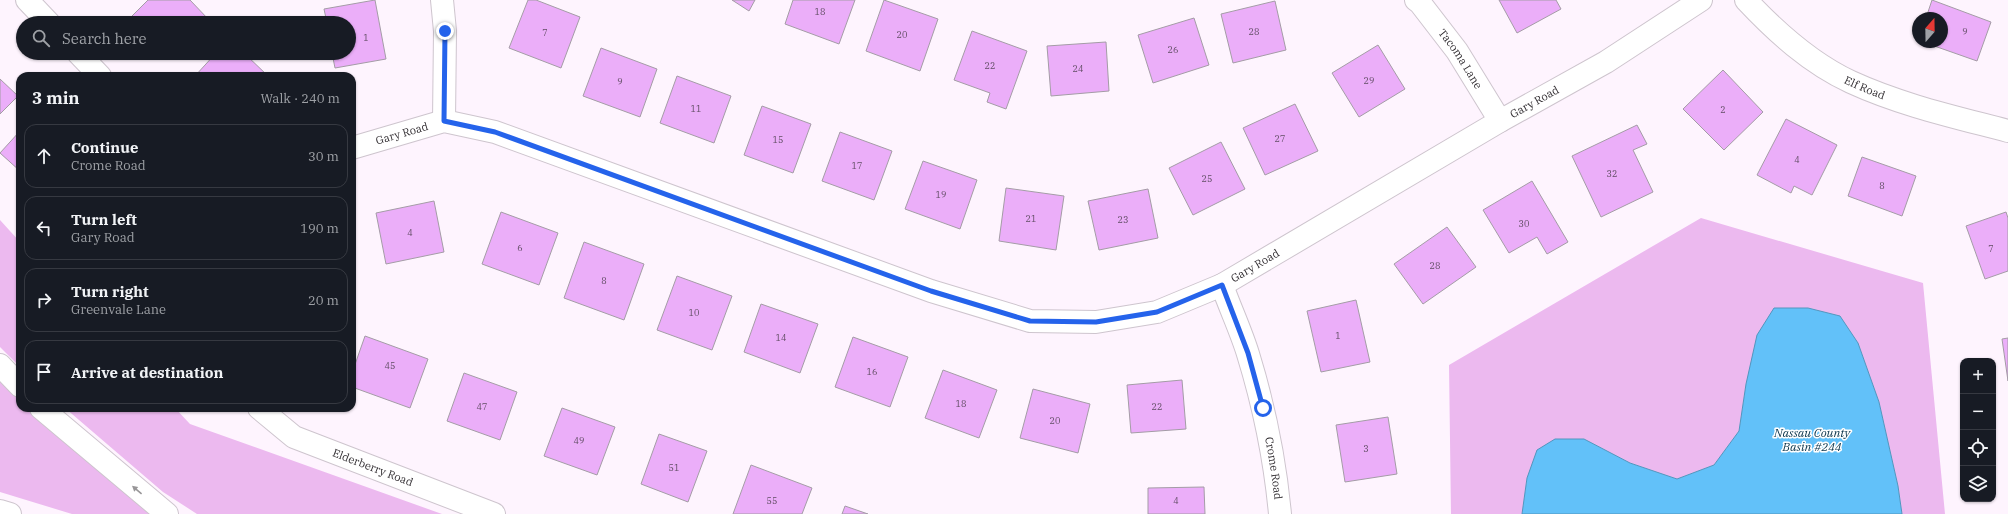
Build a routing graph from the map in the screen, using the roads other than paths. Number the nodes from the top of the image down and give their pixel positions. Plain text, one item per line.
1 (27, 0) edge
2 (442, 0) edge
3 (1416, 0) edge
4 (1701, 0) edge
5 (1746, 0) edge
6 (42, 16) edge
7 (85, 60) edge
8 (96, 72) edge
9 (444, 121) junction
10 (1500, 121) junction
11 (2008, 131) edge
12 (356, 147) edge
13 (1222, 285) junction
14 (0, 365) edge
15 (16, 382) edge
16 (46, 412) edge
17 (264, 412) edge
18 (0, 511) edge
19 (10, 514) edge
20 (167, 514) edge
21 (494, 514) edge
22 (1280, 514) edge

1 - 6 main road
2 - 9 main road
3 - 10 main road, Tacoma Lane
4 - 10 main road, Gary Road
5 - 11 main road, Elf Road
7 - 8 main road
9 - 12 main road, Gary Road
9 - 13 main road, Gary Road
10 - 13 main road, Gary Road
13 - 22 main road, Crome Road
14 - 15 main road
20 -> 16 main road
17 - 21 main road, Elderberry Road
18 - 19 main road

